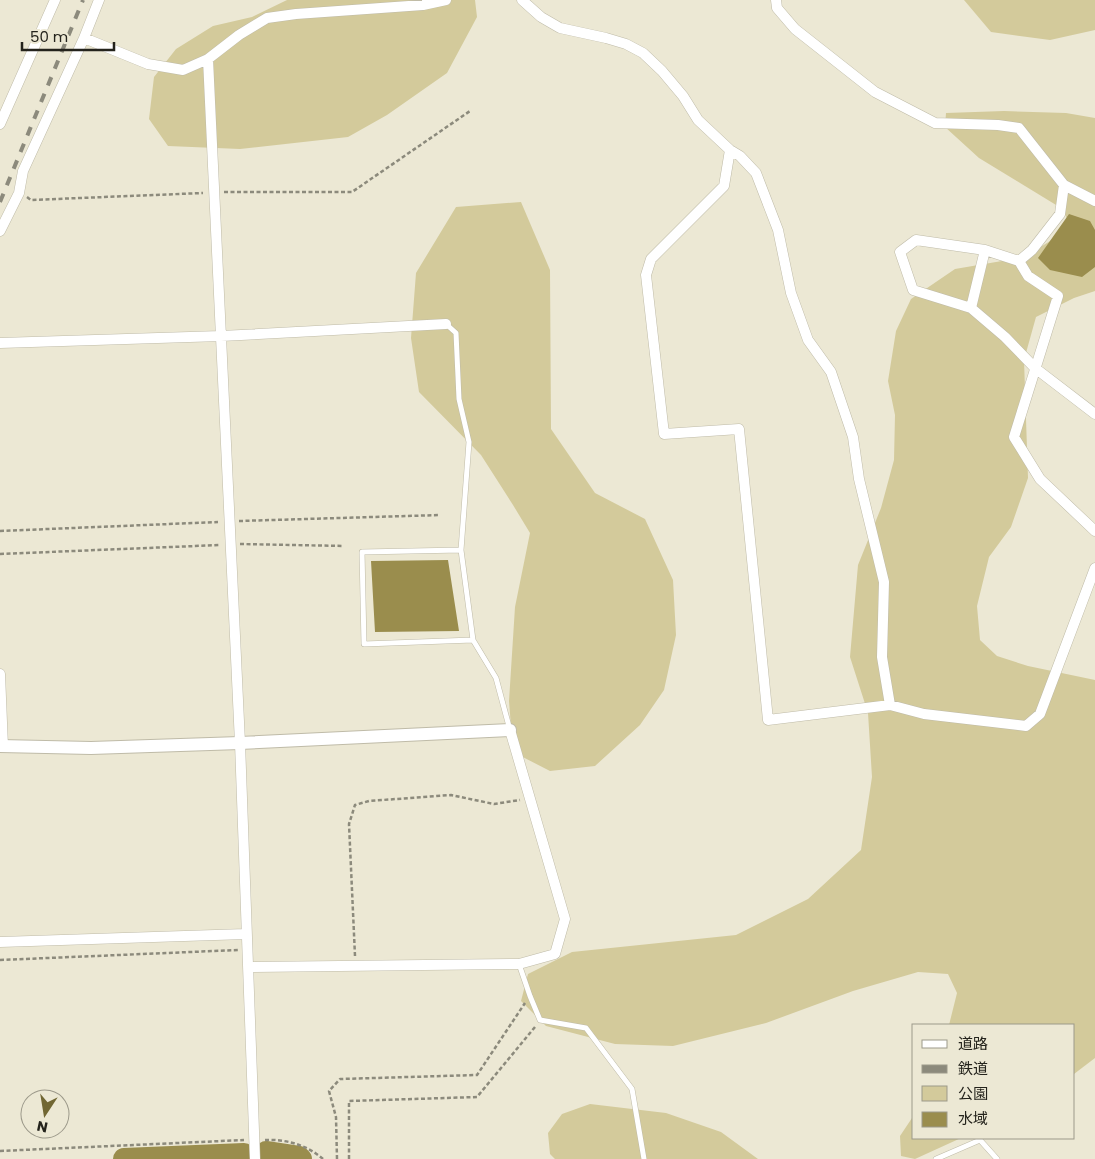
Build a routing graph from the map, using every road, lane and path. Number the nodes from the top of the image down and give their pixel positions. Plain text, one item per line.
1 (56, 0) edge
2 (98, 0) edge
3 (446, 0) edge
4 (522, 0) edge
5 (776, 0) edge
6 (84, 38) junction
7 (208, 58) junction
8 (470, 112) dead end
9 (0, 124) edge
10 (730, 150) junction
11 (1064, 185) junction
12 (214, 192) junction
13 (19, 193) junction
14 (1095, 201) edge
15 (0, 231) edge
16 (985, 250) junction
17 (1019, 261) junction
18 (971, 308) junction
19 (446, 324) joint
20 (221, 336) junction
21 (0, 343) edge
22 (1034, 368) junction
23 (1095, 414) edge
24 (1095, 531) edge
25 (231, 544) junction
26 (344, 546) dead end
27 (461, 550) junction
28 (0, 554) edge
29 (1095, 568) edge
30 (473, 640) junction
31 (0, 674) edge
32 (890, 705) junction
33 (510, 730) junction
34 (240, 743) junction
35 (1, 747) edge
36 (530, 799) junction
37 (246, 934) junction
38 (0, 942) edge
39 (247, 950) junction
40 (0, 960) edge
41 (519, 964) junction
42 (355, 966) junction
43 (248, 967) junction
44 (530, 996) junction
45 (540, 1020) junction
46 (254, 1140) junction
47 (0, 1151) edge
48 (255, 1159) edge
49 (323, 1159) edge
50 (337, 1159) edge
51 (349, 1159) edge
52 (644, 1159) edge
53 (936, 1159) edge
54 (997, 1159) edge

1 - 9 street
2 - 6 street
3 - 7 street
4 - 10 street
5 - 11 street
6 - 7 street
6 - 13 street
7 - 12 street
8 - 12 path
10 - 32 street
10 - 32 street
11 - 14 street
11 - 17 street
12 - 13 path
12 - 20 street
13 - 15 street
16 - 17 street
16 - 18 street
16 - 18 street
17 - 22 street
18 - 22 street
19 - 20 street
19 - 27 lane
20 - 21 street
20 - 25 street
22 - 23 street
22 - 24 street
25 - 26 path
25 - 28 path
25 - 34 street
27 - 30 lane
27 - 30 lane
29 - 32 street
30 - 33 lane
31 - 35 street
33 - 34 street
33 - 36 street
34 - 35 street
34 - 37 street
36 - 41 street
36 - 42 path
37 - 38 street
37 - 39 street
39 - 40 path
39 - 43 street
41 - 42 street
41 - 44 lane
42 - 43 street
43 - 46 street
44 - 45 lane
44 - 50 path
45 - 51 path
45 - 52 lane
46 - 47 path
46 - 48 street
46 - 49 path
53 - 54 lane

